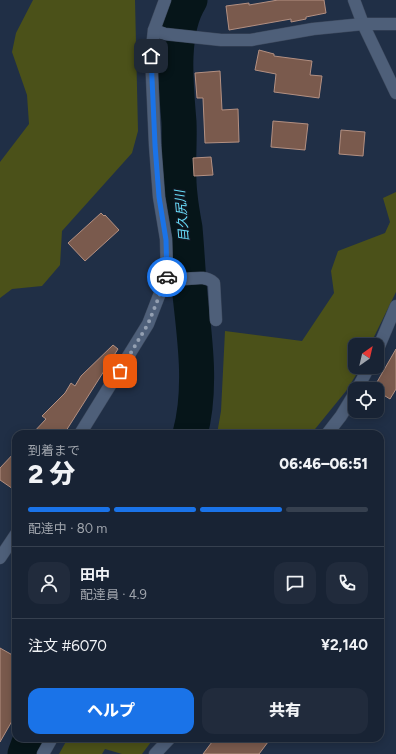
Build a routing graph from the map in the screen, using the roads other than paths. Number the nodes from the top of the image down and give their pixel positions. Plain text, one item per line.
1 (164, 0) edge
2 (354, 0) edge
3 (364, 24) junction
4 (396, 24) edge
5 (160, 32) junction
6 (396, 93) edge
7 (172, 277) junction
8 (396, 306) edge
9 (216, 320) dead end
10 (382, 338) edge
11 (348, 404) edge
12 (82, 430) edge
13 (330, 430) edge
14 (12, 540) edge
15 (0, 558) edge
16 (50, 742) edge
17 (166, 742) edge
18 (43, 754) edge
19 (155, 754) edge

1 - 5 street
2 - 3 street
3 - 4 street
3 - 5 street
3 - 6 street
5 - 7 street
7 - 9 street
7 - 12 street
8 - 10 street
11 - 13 street
14 - 15 street
16 - 18 street
17 - 19 street

